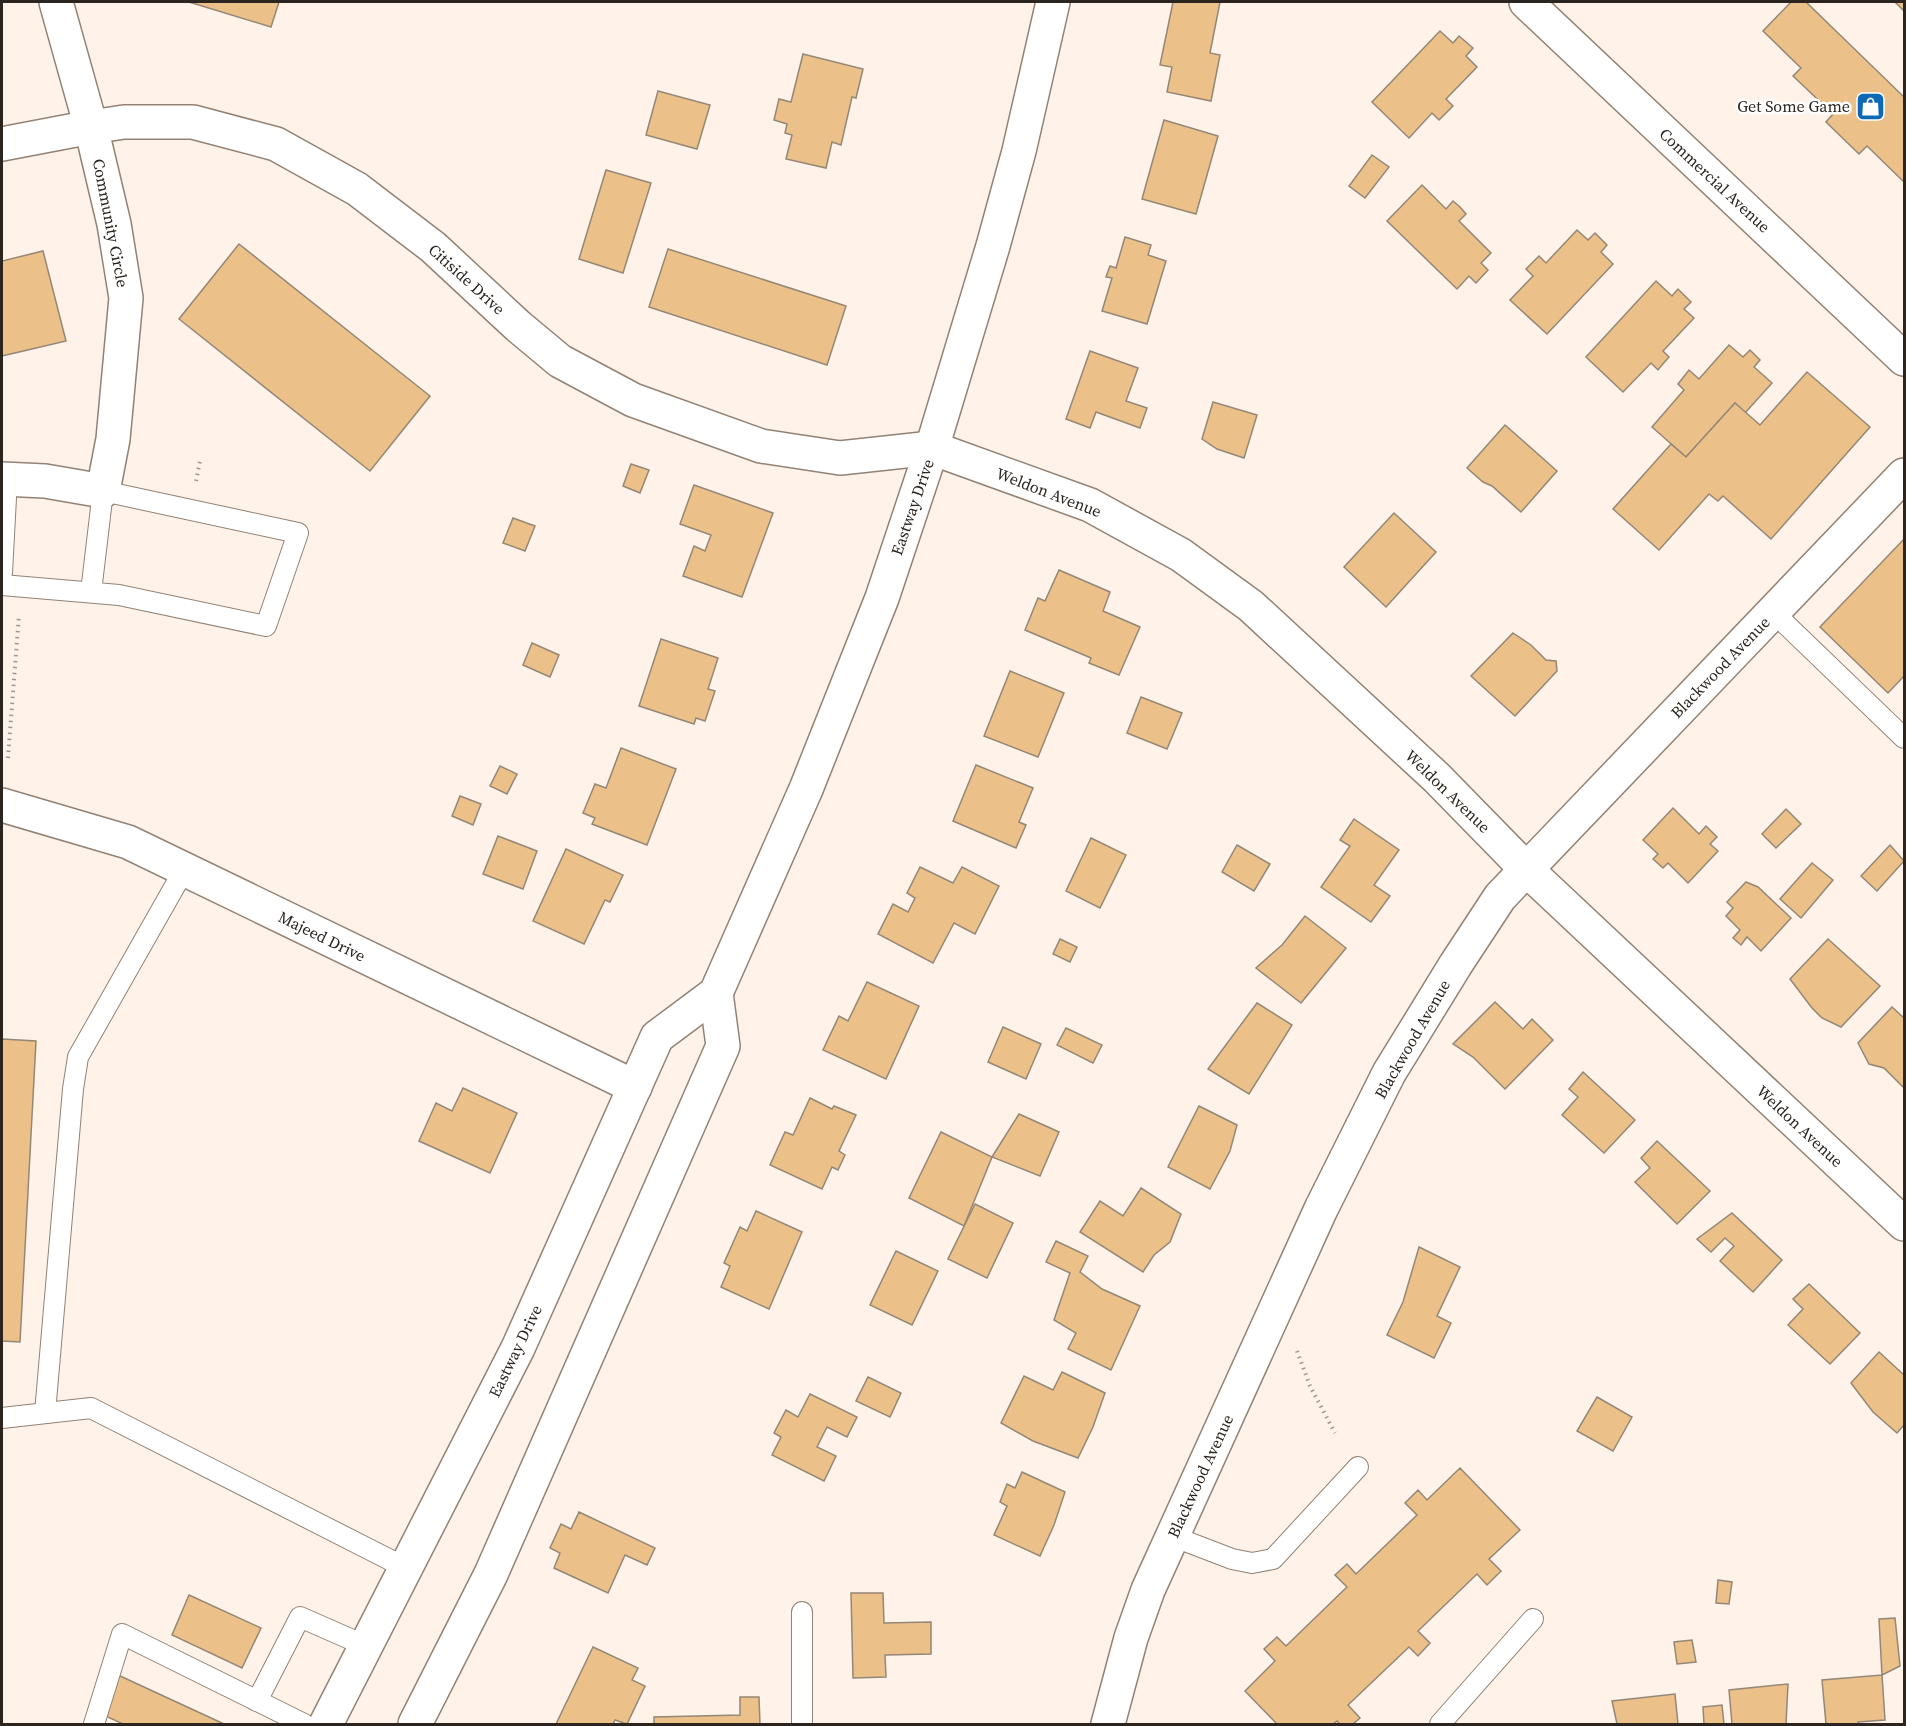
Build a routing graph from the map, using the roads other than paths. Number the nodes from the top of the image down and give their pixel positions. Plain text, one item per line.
1 (56, 2) edge
2 (1053, 2) edge
3 (1526, 2) edge
4 (91, 126) junction
5 (2, 144) edge
6 (1905, 359) edge
7 (932, 448) junction
8 (1905, 475) edge
9 (4, 479) edge
10 (103, 491) junction
11 (2, 573) edge
12 (2, 585) edge
13 (91, 592) junction
14 (1773, 612) junction
15 (1905, 738) edge
16 (2, 805) edge
17 (1526, 869) junction
18 (184, 870) junction
19 (716, 993) junction
20 (635, 1087) junction
21 (1905, 1224) edge
22 (45, 1413) junction
23 (2, 1418) edge
24 (1358, 1467) dead end
25 (1172, 1536) junction
26 (406, 1568) junction
27 (802, 1612) dead end
28 (1533, 1619) dead end
29 (366, 1646) junction
30 (257, 1701) junction
31 (94, 1725) edge
32 (304, 1725) edge
33 (326, 1725) edge
34 (415, 1725) edge
35 (802, 1725) edge
36 (1108, 1725) edge
37 (1440, 1725) edge

1 - 4 street, Community Circle
2 - 7 street, Eastway Drive
3 - 6 street, Commercial Avenue
4 - 5 street, Citiside Drive
4 - 7 street, Citiside Drive
4 - 10 street, Community Circle
7 - 17 street, Weldon Avenue
7 - 19 street, Eastway Drive
8 - 14 street, Blackwood Avenue
9 - 10 street
9 - 11 lane
10 - 13 lane
10 - 13 lane
12 - 13 lane
14 - 15 lane
14 - 17 street, Blackwood Avenue
16 - 18 street, Majeed Drive
17 - 21 street, Weldon Avenue
17 - 25 street, Blackwood Avenue
18 - 20 street, Majeed Drive
18 - 22 lane
19 - 20 street, Eastway Drive
19 - 34 street
20 - 26 street, Eastway Drive
22 - 23 lane
22 - 26 lane
24 - 25 lane
25 - 36 street, Blackwood Avenue
26 - 29 street, Eastway Drive
27 - 35 lane
28 - 37 lane
29 - 30 lane
29 - 33 street, Eastway Drive
30 - 31 lane
30 - 32 lane

